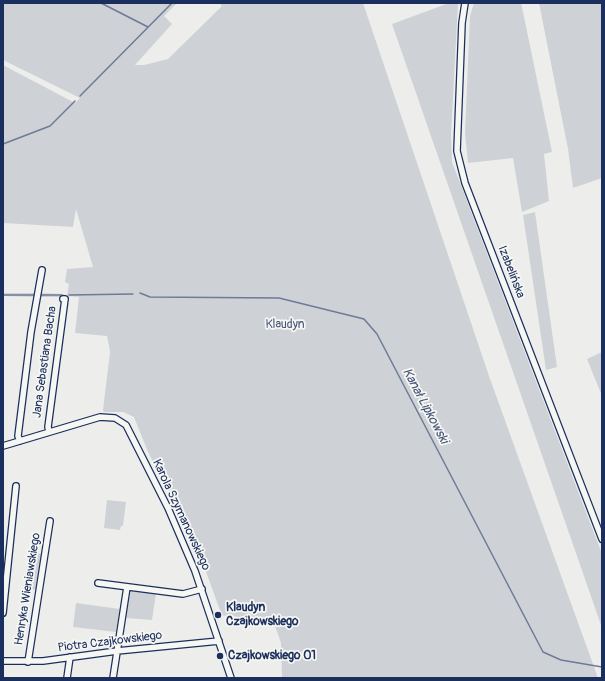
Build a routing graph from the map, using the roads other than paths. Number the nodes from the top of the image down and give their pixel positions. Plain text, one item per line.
1 (465, 3) edge
2 (42, 270) dead end
3 (63, 299) dead end
4 (48, 431) junction
5 (20, 441) junction
6 (3, 446) edge
7 (16, 486) dead end
8 (50, 520) dead end
9 (602, 539) edge
10 (98, 583) dead end
11 (127, 587) junction
12 (202, 589) junction
13 (3, 613) edge
14 (219, 641) junction
15 (117, 651) junction
16 (70, 657) junction
17 (3, 661) edge
18 (28, 662) junction
19 (67, 678) edge
20 (113, 678) edge
21 (231, 678) edge

1 - 9 street, Izabelińska
2 - 5 street
3 - 4 street, Jana Sebastiana Bacha
4 - 5 street
4 - 12 street, Karola Szymanowskiego
5 - 6 street
7 - 13 street
8 - 18 street, Henryka Wieniawskiego
10 - 11 street
11 - 12 street
11 - 15 street
12 - 14 street, Karola Szymanowskiego
14 - 15 street, Piotra Czajkowskiego
14 - 21 street, Karola Szymanowskiego
15 - 16 street, Piotra Czajkowskiego
15 - 20 street
16 - 18 street, Piotra Czajkowskiego
16 - 19 street
17 - 18 street, Piotra Czajkowskiego

